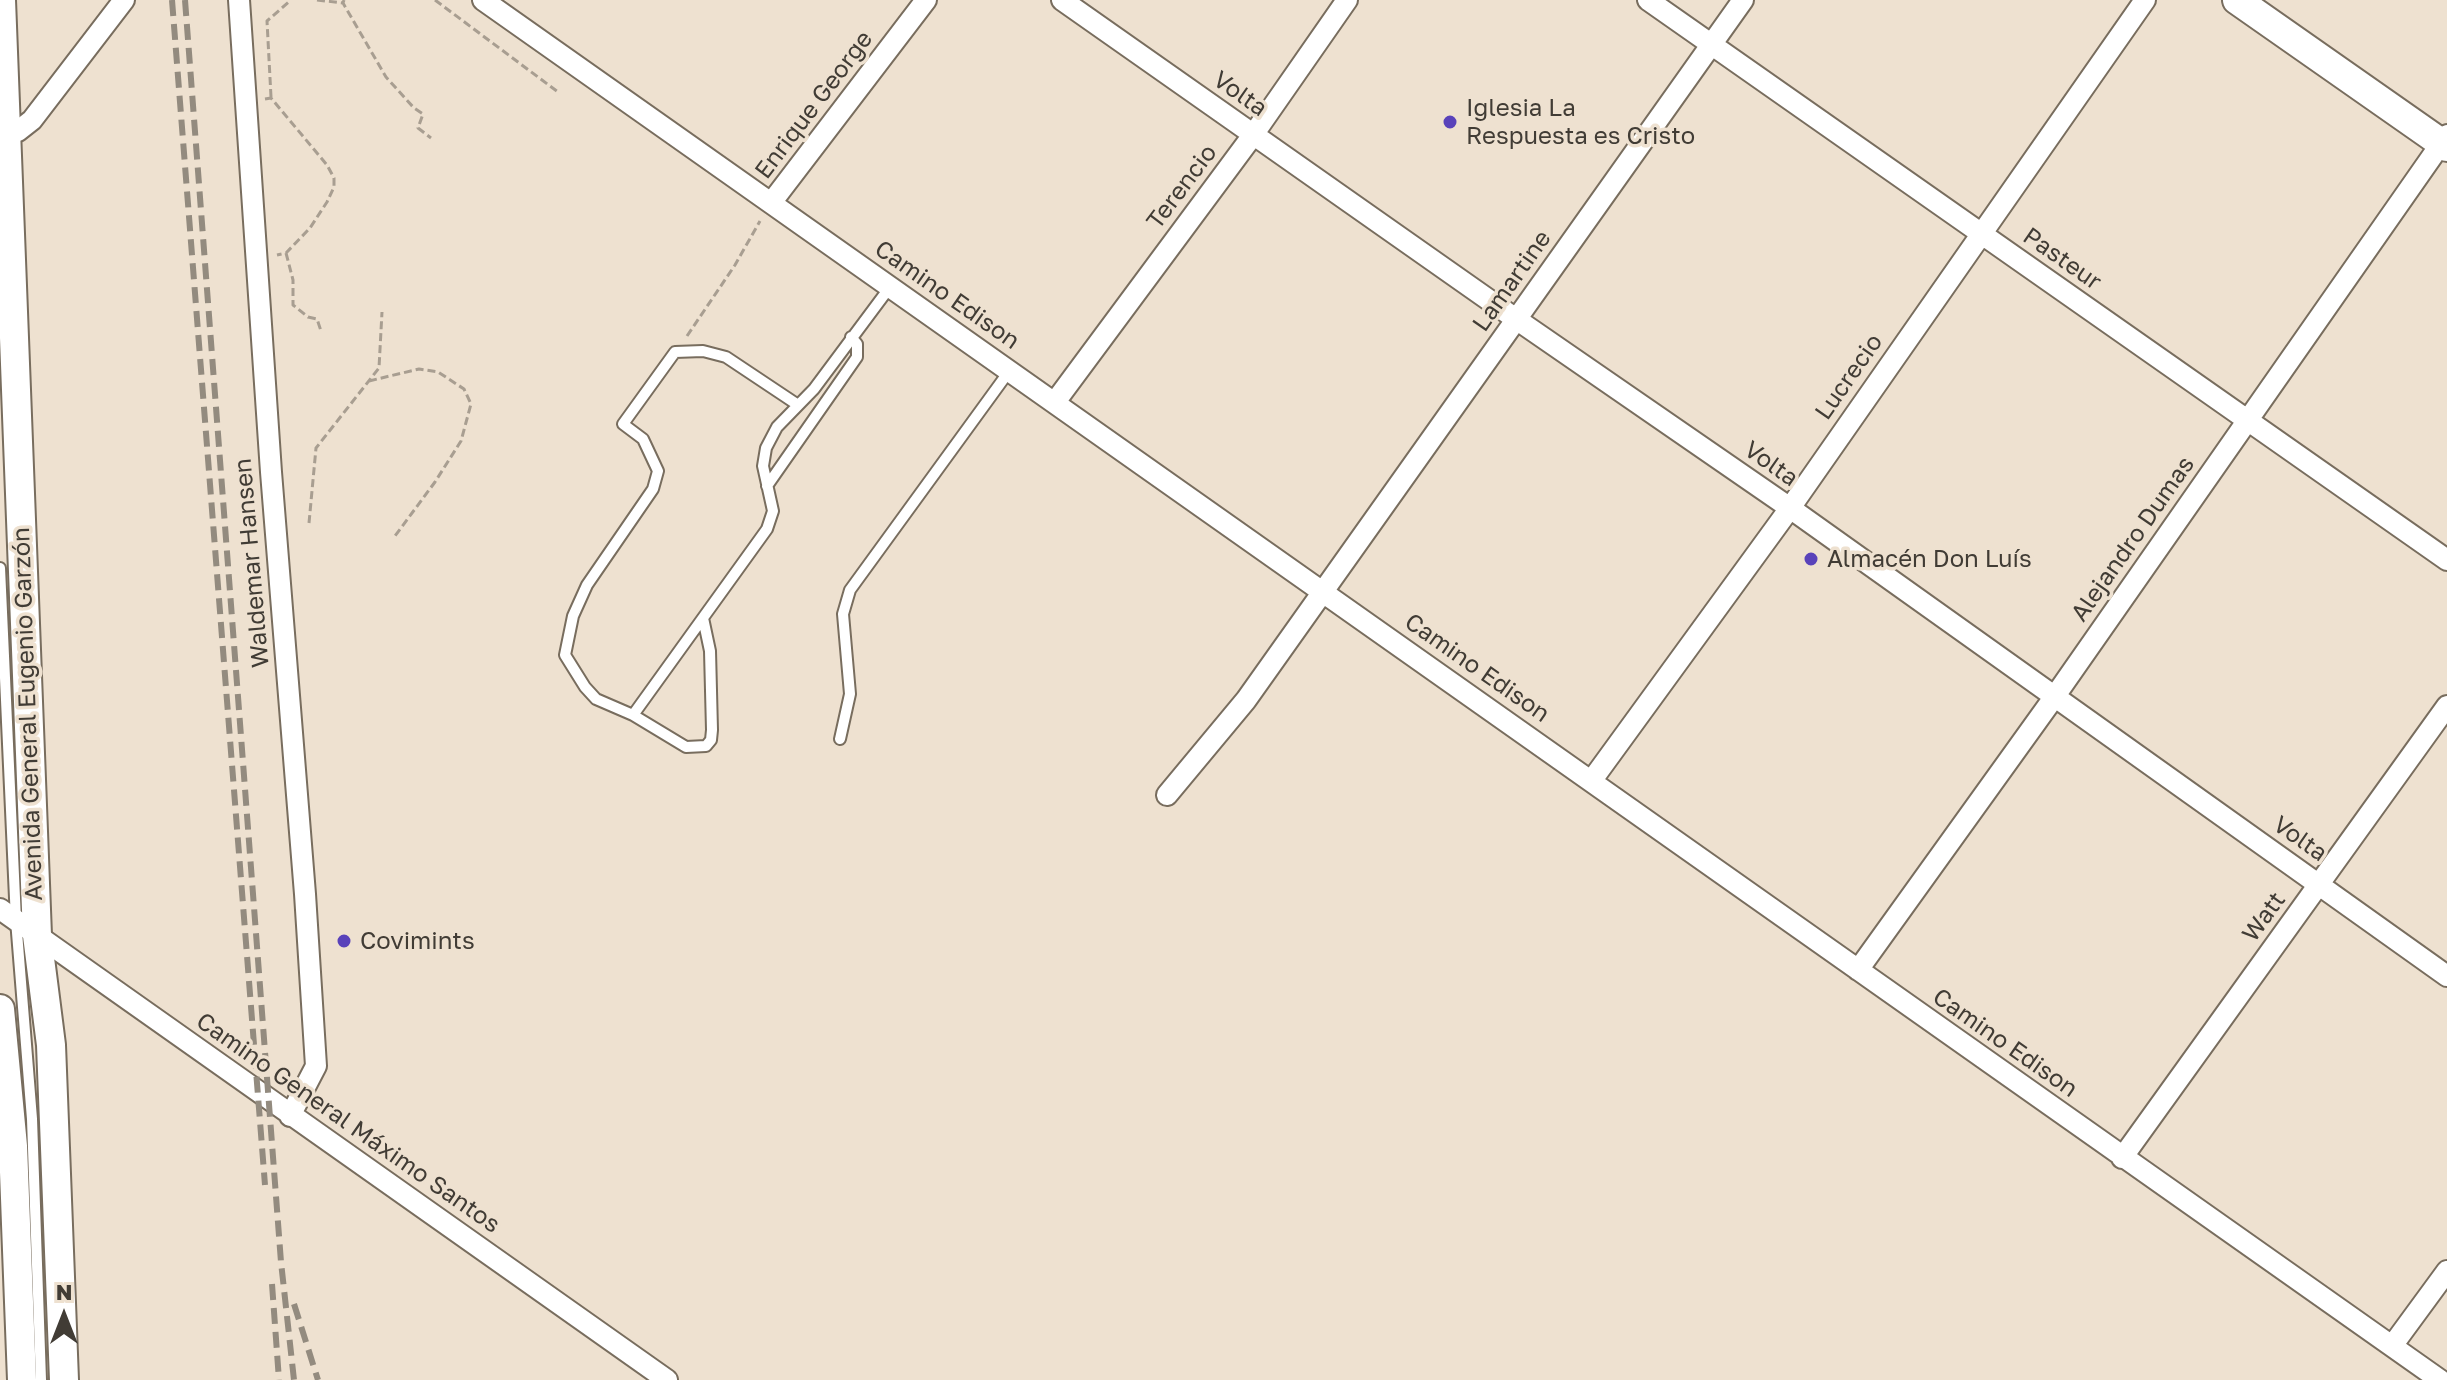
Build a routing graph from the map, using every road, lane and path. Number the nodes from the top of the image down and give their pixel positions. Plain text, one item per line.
1 (1, 0) edge
2 (124, 0) edge
3 (239, 0) edge
4 (291, 0) edge
5 (317, 0) edge
6 (435, 0) edge
7 (483, 0) edge
8 (926, 0) edge
9 (1062, 0) edge
10 (1347, 0) edge
11 (1648, 0) edge
12 (1743, 0) edge
13 (2145, 0) edge
14 (2237, 0) edge
15 (344, 1) edge
16 (1712, 45) junction
17 (558, 92) dead end
18 (271, 98) junction
19 (247, 100) junction
20 (8, 134) junction
21 (1253, 135) junction
22 (431, 138) dead end
23 (2445, 142) edge
24 (771, 203) junction
25 (1980, 233) junction
26 (286, 253) junction
27 (258, 259) junction
28 (890, 287) junction
29 (382, 312) dead end
30 (1516, 319) junction
31 (321, 331) dead end
32 (851, 337) junction
33 (675, 352) junction
34 (1010, 370) junction
35 (369, 381) junction
36 (1055, 402) junction
37 (798, 405) junction
38 (2248, 421) junction
39 (767, 486) junction
40 (1790, 508) junction
41 (309, 523) dead end
42 (395, 536) dead end
43 (2447, 560) edge
44 (0, 568) edge
45 (1323, 592) junction
46 (703, 618) junction
47 (2055, 696) junction
48 (2447, 706) edge
49 (633, 715) junction
50 (840, 739) dead end
51 (1592, 780) junction
52 (1167, 795) dead end
53 (2320, 885) junction
54 (18, 921) edge
55 (1858, 970) junction
56 (2447, 976) edge
57 (0, 1009) edge
58 (290, 1116) junction
59 (2122, 1158) junction
60 (2447, 1271) edge
61 (2392, 1346) junction
62 (22, 1380) edge
63 (41, 1380) edge
64 (64, 1380) edge
65 (667, 1380) edge
66 (2440, 1380) edge

1 - 20 main road, Avenida General Eugenio Garzón
2 - 20 street
3 - 19 street, Waldemar Hansen
4 - 18 path
5 - 15 path
6 - 17 path
7 - 24 street, Camino Edison
8 - 24 street, Enrique George
9 - 21 street, Volta
10 - 21 street, Terencio
11 - 16 street, Pasteur
12 - 16 street, Lamartine
13 - 25 street, Lucrecio
14 - 23 main road
15 - 22 path
16 - 25 street, Pasteur
16 - 30 street, Lamartine
18 - 19 path
18 - 26 path
19 - 27 street, Waldemar Hansen
20 - 54 main road, Avenida General Eugenio Garzón
21 - 30 street, Volta
21 - 36 street, Terencio
23 - 38 street, Alejandro Dumas
24 - 28 street, Camino Edison
24 - 33 path
25 - 38 street, Pasteur
25 - 40 street, Lucrecio
26 - 27 path
26 - 31 path
27 - 58 street, Waldemar Hansen
28 - 32 lane
28 - 34 street, Camino Edison
29 - 35 path
30 - 40 street, Volta
30 - 45 street, Lamartine
32 - 37 lane
32 - 39 lane
33 - 37 lane
33 - 49 lane
34 - 36 street, Camino Edison
34 - 50 lane
35 - 41 path
35 - 42 path
36 - 45 street, Camino Edison
37 - 39 lane
38 - 43 street, Pasteur
38 - 47 street, Alejandro Dumas
39 - 46 lane
40 - 47 street, Volta
40 - 51 street, Lucrecio
44 - 54 lane, Avenida General Eugenio Garzón
45 - 51 street, Camino Edison
45 - 52 street, Lamartine
46 - 49 lane
46 - 49 lane
47 - 53 street, Volta
47 - 55 street, Alejandro Dumas
48 - 53 street, Watt
51 - 55 street, Camino Edison
53 - 56 street, Volta
53 - 59 street, Watt
54 - 58 street, Camino General Máximo Santos
54 - 63 lane, Avenida General Eugenio Garzón
54 - 64 main road, Avenida General Eugenio Garzón
55 - 59 street, Camino Edison
57 - 62 main road
58 - 65 street, Camino General Máximo Santos
59 - 61 street, Camino Edison
60 - 61 street
61 - 66 street, Camino Edison

